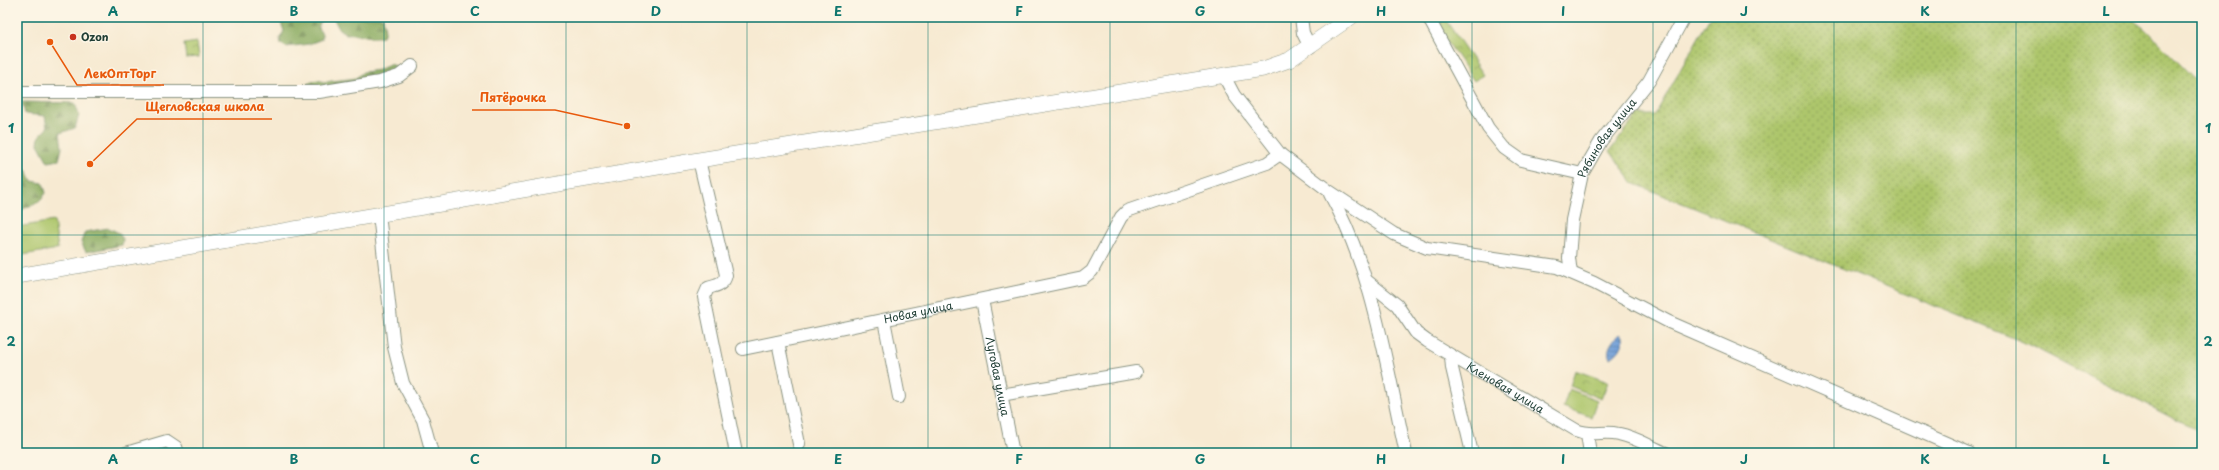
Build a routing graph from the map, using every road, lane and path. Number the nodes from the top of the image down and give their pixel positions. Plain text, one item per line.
1 (1301, 17) edge
2 (1351, 17) edge
3 (1428, 17) edge
4 (1684, 17) edge
5 (1310, 47) junction
6 (412, 66) dead end
7 (1224, 76) junction
8 (17, 92) edge
9 (1280, 154) junction
10 (699, 160) junction
11 (1582, 174) junction
12 (1328, 191) junction
13 (379, 214) junction
14 (1571, 273) junction
15 (17, 276) edge
16 (1367, 281) junction
17 (982, 300) junction
18 (884, 320) junction
19 (778, 342) junction
20 (743, 349) dead end
21 (1451, 356) junction
22 (1136, 372) dead end
23 (1001, 395) junction
24 (899, 396) dead end
25 (1587, 434) junction
26 (799, 444) dead end
27 (177, 450) edge
28 (126, 453) edge
29 (432, 453) edge
30 (736, 453) edge
31 (1013, 453) edge
32 (1406, 453) edge
33 (1472, 453) edge
34 (1590, 453) edge
35 (1666, 453) edge
36 (1969, 453) edge

1 - 5 street
2 - 5 main road
3 - 11 street
4 - 11 street, Рябиновая улица
5 - 7 main road
6 - 8 street
7 - 9 street
7 - 10 main road
9 - 12 street
9 - 17 street, Новая улица
10 - 13 main road
10 - 30 street
11 - 14 street, Рябиновая улица
12 - 14 street
12 - 16 street
13 - 15 main road
13 - 29 street
14 - 36 street
16 - 21 street, Кленовая улица
16 - 32 street
17 - 18 street, Новая улица
17 - 23 street, Луговая улица
18 - 19 street, Новая улица
18 - 24 street
19 - 20 street, Новая улица
19 - 26 street
21 - 25 street, Кленовая улица
21 - 33 street
22 - 23 street
23 - 31 street, Луговая улица
25 - 34 street
25 - 35 street
27 - 28 street

